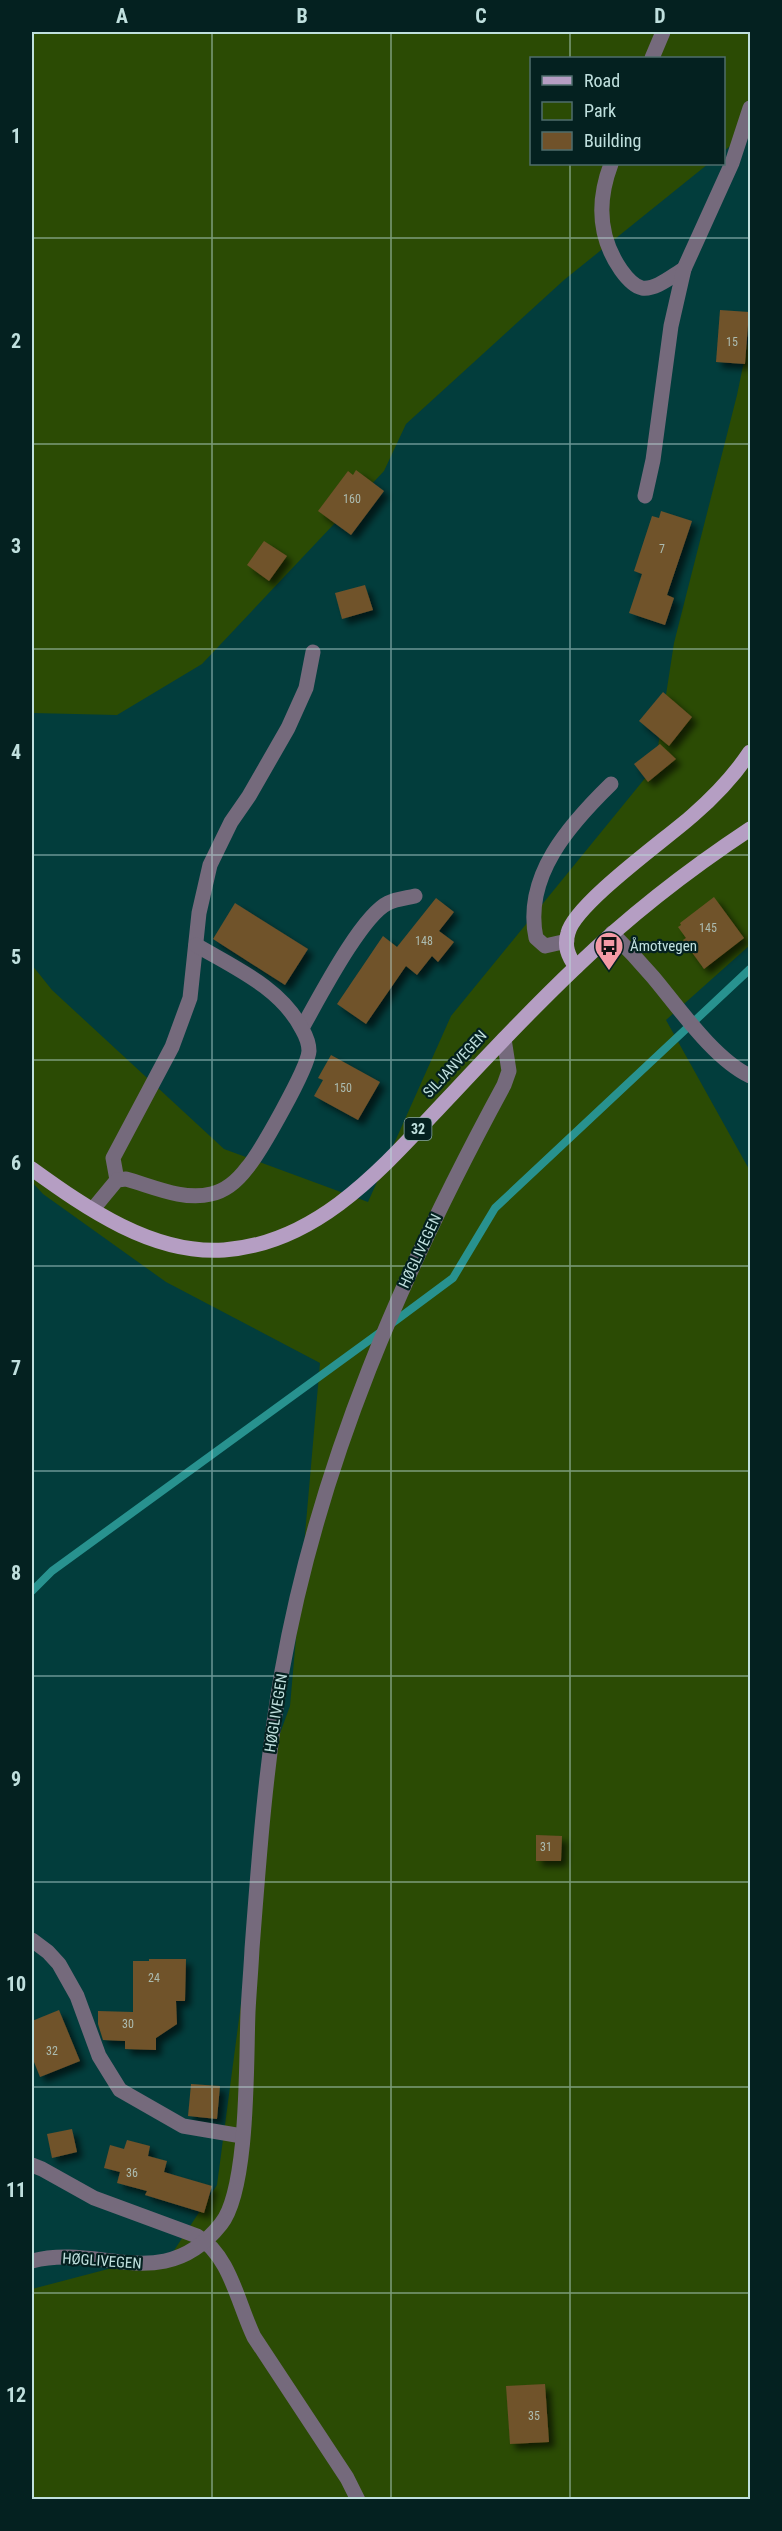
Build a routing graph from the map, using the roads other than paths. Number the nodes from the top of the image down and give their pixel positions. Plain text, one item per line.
1 (663, 32) edge
2 (652, 57) edge
3 (750, 108) edge
4 (611, 165) edge
5 (684, 269) junction
6 (645, 496) dead end
7 (313, 652) dead end
8 (750, 752) edge
9 (611, 784) dead end
10 (750, 829) edge
11 (415, 896) dead end
12 (612, 933) junction
13 (567, 940) junction
14 (196, 945) junction
15 (576, 967) junction
16 (302, 1028) junction
17 (504, 1039) junction
18 (750, 1076) edge
19 (32, 1169) edge
20 (117, 1180) junction
21 (93, 1209) junction
22 (32, 1940) edge
23 (242, 2136) junction
24 (32, 2165) edge
25 (205, 2240) junction
26 (32, 2261) edge
27 (358, 2499) edge

1 - 2 street
3 - 5 street
4 - 5 street
5 - 6 street
7 - 14 street
8 - 13 main road
9 - 13 street
10 - 12 main road, SILJANVEGEN / 32
11 - 16 street
12 - 15 main road, SILJANVEGEN / 32
12 - 18 street
13 - 15 main road
14 - 16 street
14 - 20 street
15 - 17 main road, SILJANVEGEN / 32
16 - 20 street
17 - 21 main road, SILJANVEGEN / 32
17 - 23 street, HØGLIVEGEN
19 - 21 main road, SILJANVEGEN / 32
20 - 21 street
22 - 23 street
23 - 25 street, HØGLIVEGEN
24 - 25 street
25 - 26 street, HØGLIVEGEN
25 - 27 street

